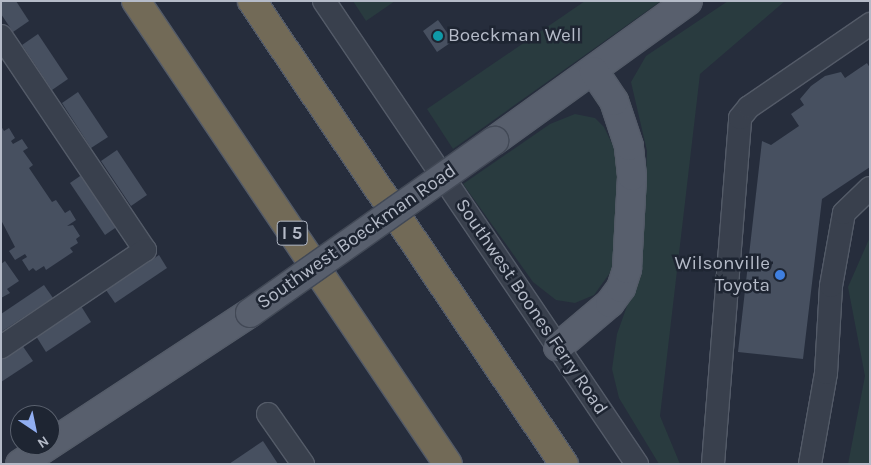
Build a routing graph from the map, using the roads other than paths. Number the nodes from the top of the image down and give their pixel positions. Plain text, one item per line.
1 (136, 1) edge
2 (252, 1) edge
3 (324, 1) edge
4 (688, 1) edge
5 (870, 24) edge
6 (1, 36) edge
7 (594, 71) junction
8 (870, 188) edge
9 (1, 347) edge
10 (558, 347) junction
11 (268, 414) dead end
12 (20, 464) edge
13 (303, 464) edge
14 (448, 464) edge
15 (564, 464) edge
16 (637, 464) edge
17 (713, 464) edge
18 (810, 464) edge

1 - 14 highway, I 5
2 - 15 highway
3 - 10 street, Southwest Boones Ferry Road
4 - 7 main road, Southwest Boeckman Road
5 - 17 street
6 - 9 street
7 - 10 main road
7 - 12 main road, Southwest Boeckman Road, bridge
8 - 18 street
10 - 16 street, Southwest Boones Ferry Road
11 - 13 street

